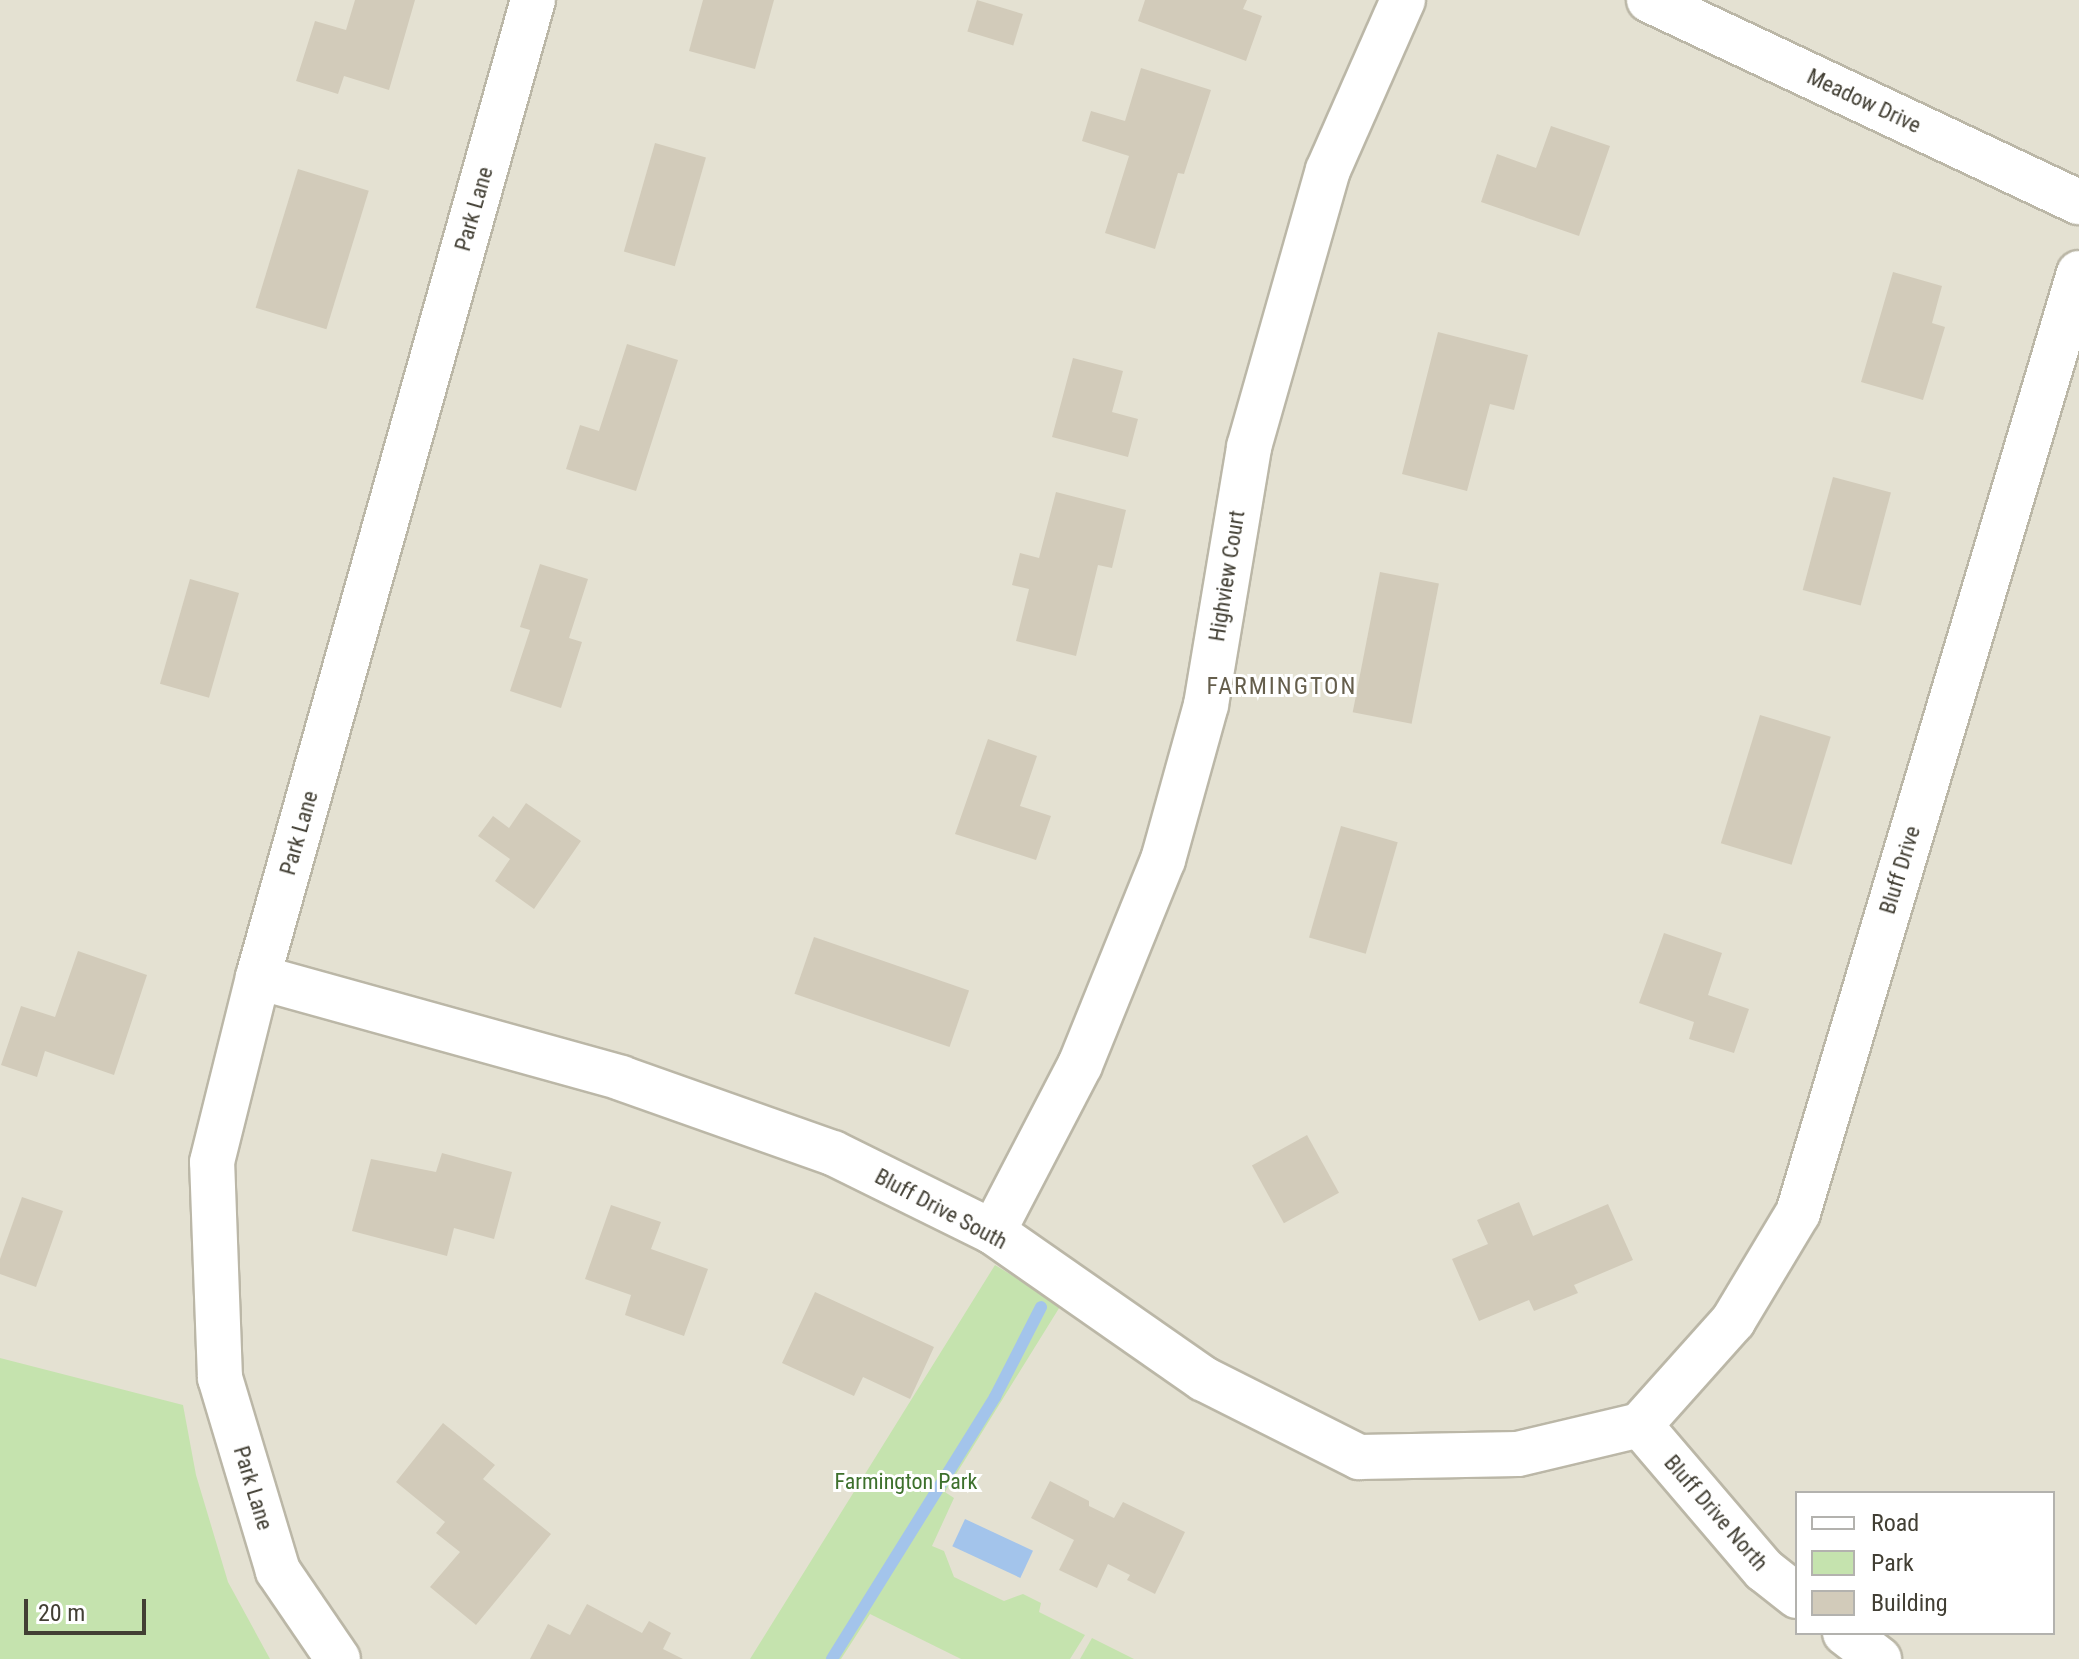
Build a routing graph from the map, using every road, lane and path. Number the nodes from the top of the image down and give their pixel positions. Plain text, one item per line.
1 (533, 0) edge
2 (1403, 0) edge
3 (1649, 0) edge
4 (2079, 202) edge
5 (2079, 273) edge
6 (258, 977) junction
7 (993, 1232) junction
8 (1640, 1425) junction
9 (1795, 1594) edge
10 (1848, 1635) edge
11 (338, 1659) edge
12 (1879, 1659) edge

1 - 6 street, Park Lane
2 - 7 street, Highview Court
3 - 4 street, Meadow Drive
5 - 8 street, Bluff Drive
6 - 7 street, Bluff Drive South
6 - 11 street, Park Lane
7 - 8 street, Bluff Drive South
8 - 9 street, Bluff Drive North
10 - 12 street

